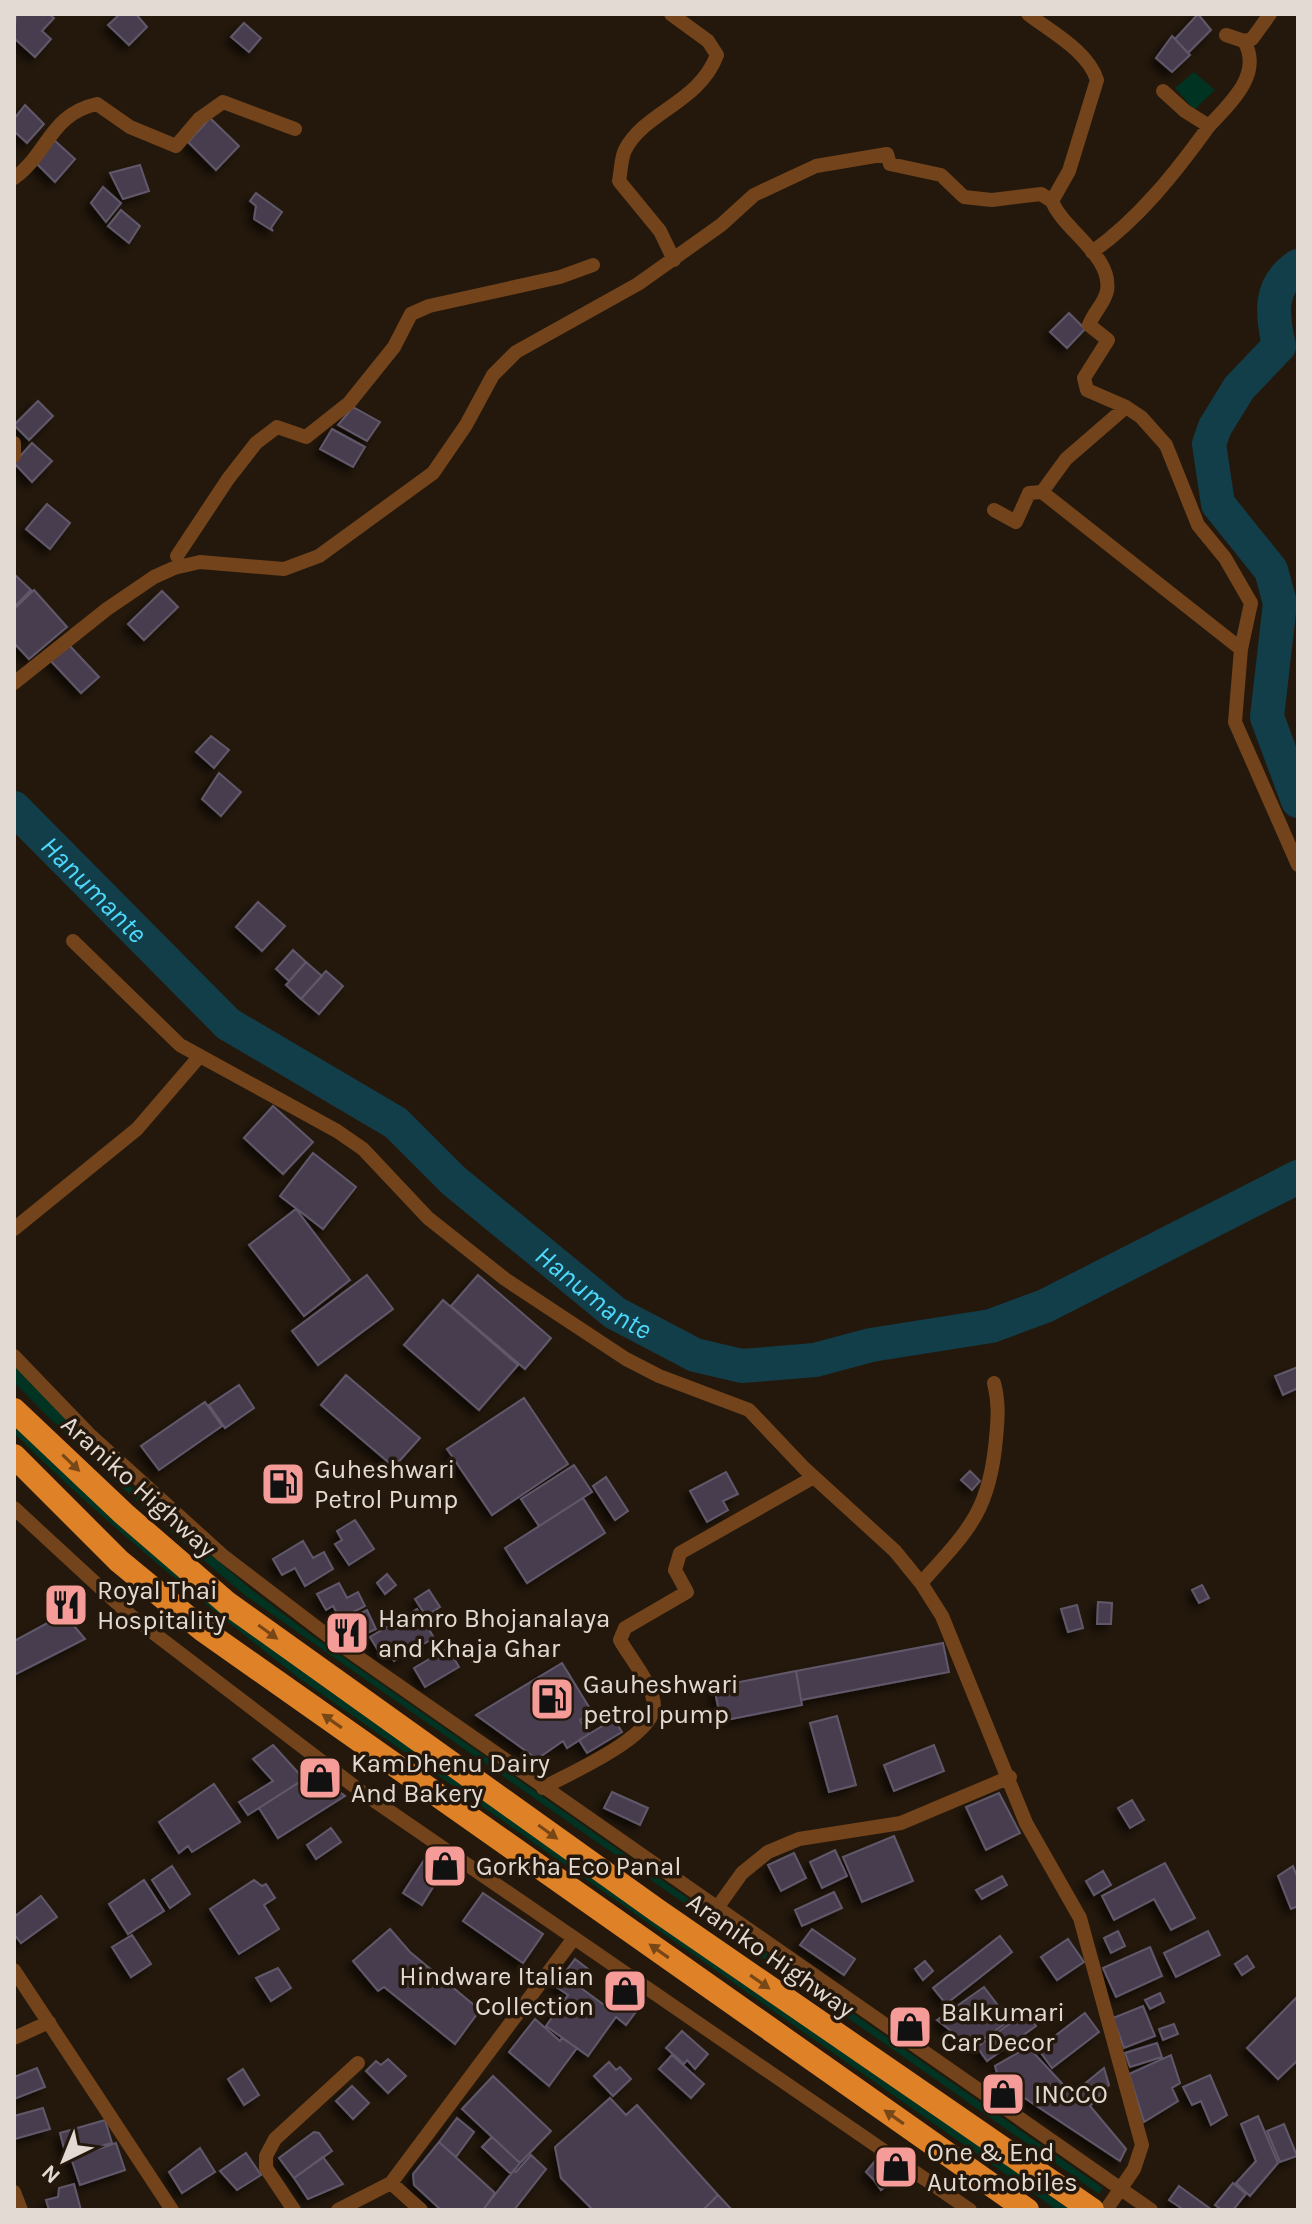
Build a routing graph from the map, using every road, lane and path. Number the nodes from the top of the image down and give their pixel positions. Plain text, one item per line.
1 (671, 14) edge
2 (1028, 14) edge
3 (1270, 14) edge
4 (1226, 35) dead end
5 (1244, 41) junction
6 (1163, 91) dead end
7 (1209, 126) junction
8 (295, 129) dead end
9 (14, 178) edge
10 (1052, 201) junction
11 (1092, 252) junction
12 (674, 260) junction
13 (593, 265) dead end
14 (1126, 407) junction
15 (14, 443) edge
16 (14, 456) edge
17 (1042, 492) junction
18 (994, 510) dead end
19 (177, 556) dead end
20 (1241, 649) junction
21 (14, 683) edge
22 (1298, 865) edge
23 (73, 941) dead end
24 (199, 1057) junction
25 (14, 1229) edge
26 (14, 1356) edge
27 (994, 1383) dead end
28 (14, 1410) edge
29 (14, 1456) edge
30 (814, 1477) junction
31 (14, 1508) edge
32 (921, 1583) junction
33 (1010, 1777) junction
34 (543, 1788) junction
35 (717, 1908) junction
36 (574, 1938) junction
37 (14, 1970) edge
38 (49, 2022) junction
39 (14, 2038) edge
40 (358, 2063) dead end
41 (396, 2188) junction
42 (1119, 2188) junction
43 (14, 2192) edge
44 (21, 2210) edge
45 (172, 2210) edge
46 (294, 2210) edge
47 (338, 2210) edge
48 (401, 2210) edge
49 (421, 2210) edge
50 (970, 2210) edge
51 (1027, 2210) edge
52 (1092, 2210) edge
53 (1106, 2210) edge
54 (1151, 2210) edge

1 - 12 street
2 - 10 street
3 - 5 street
4 - 5 street
5 - 7 street
6 - 7 street
7 - 11 street
8 - 9 street
10 - 11 street
10 - 12 street
11 - 14 street
12 - 21 street
13 - 19 street
14 - 17 street
14 - 20 street
15 - 16 street
17 - 18 street
17 - 20 street
20 - 22 street
23 - 24 street
24 - 25 street
24 - 30 street
26 - 34 street
27 - 32 street
28 -> 52 highway, Araniko Highway
51 -> 29 highway
30 - 32 street
30 - 34 street
31 - 36 street
32 - 33 street
33 - 35 street
33 - 42 street
34 - 35 street
35 - 42 street
36 - 41 street
36 - 50 street
37 - 38 street
38 - 39 street
38 - 45 street
40 - 46 street
41 - 47 street
41 - 48 street
41 - 49 street
42 - 53 street
42 - 54 street
43 - 44 street

